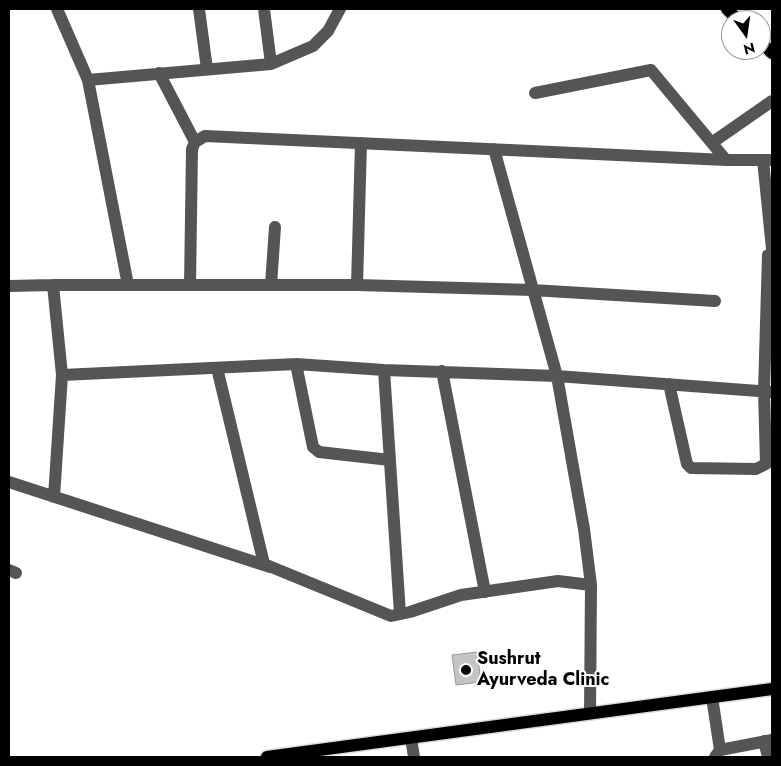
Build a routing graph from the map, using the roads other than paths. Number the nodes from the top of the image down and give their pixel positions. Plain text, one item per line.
1 (57, 9) edge
2 (199, 9) edge
3 (264, 9) edge
4 (340, 9) edge
5 (270, 64) junction
6 (207, 69) junction
7 (159, 73) junction
8 (88, 80) junction
9 (535, 93) dead end
10 (772, 101) edge
11 (195, 142) junction
12 (713, 142) junction
13 (361, 143) junction
14 (494, 149) junction
15 (726, 160) junction
16 (767, 160) edge
17 (275, 227) dead end
18 (772, 251) edge
19 (53, 285) junction
20 (128, 285) junction
21 (190, 285) junction
22 (271, 285) junction
23 (357, 285) junction
24 (9, 286) edge
25 (532, 290) junction
26 (715, 301) dead end
27 (296, 364) junction
28 (217, 368) junction
29 (384, 370) junction
30 (442, 371) junction
31 (62, 374) junction
32 (557, 376) junction
33 (669, 384) junction
34 (768, 392) edge
35 (390, 460) junction
36 (9, 482) edge
37 (54, 497) junction
38 (270, 567) junction
39 (591, 585) junction
40 (485, 592) junction
41 (400, 614) junction
42 (772, 689) edge
43 (712, 697) junction
44 (590, 713) junction
45 (411, 738) junction
46 (768, 740) edge
47 (718, 754) edge
48 (267, 757) edge
49 (414, 757) edge
50 (768, 757) edge

1 - 8 street
2 - 6 street
3 - 5 street
4 - 5 street
5 - 6 street
6 - 7 street
7 - 8 street
7 - 11 street
8 - 20 street
9 - 12 street
10 - 12 street
11 - 13 street
11 - 21 street
12 - 15 street
13 - 14 street
13 - 23 street
14 - 15 street
14 - 25 street
15 - 16 street
16 - 18 street
17 - 22 street
18 - 34 street
19 - 20 street
19 - 24 street
19 - 31 street
20 - 21 street
21 - 22 street
22 - 23 street
23 - 25 street
25 - 26 street
25 - 32 street
27 - 28 street
27 - 29 street
27 - 35 street
28 - 31 street
28 - 38 street
29 - 30 street
29 - 35 street
30 - 32 street
30 - 40 street
31 - 37 street
32 - 33 street
32 - 39 street
33 - 34 street
33 - 34 street
35 - 41 street
36 - 37 street
37 - 38 street
38 - 41 street
39 - 40 street
39 - 44 street
40 - 41 street
42 - 43 main road
43 - 44 main road
43 - 47 street
44 - 45 main road
45 - 48 main road
45 - 49 street
46 - 47 street
46 - 50 street

